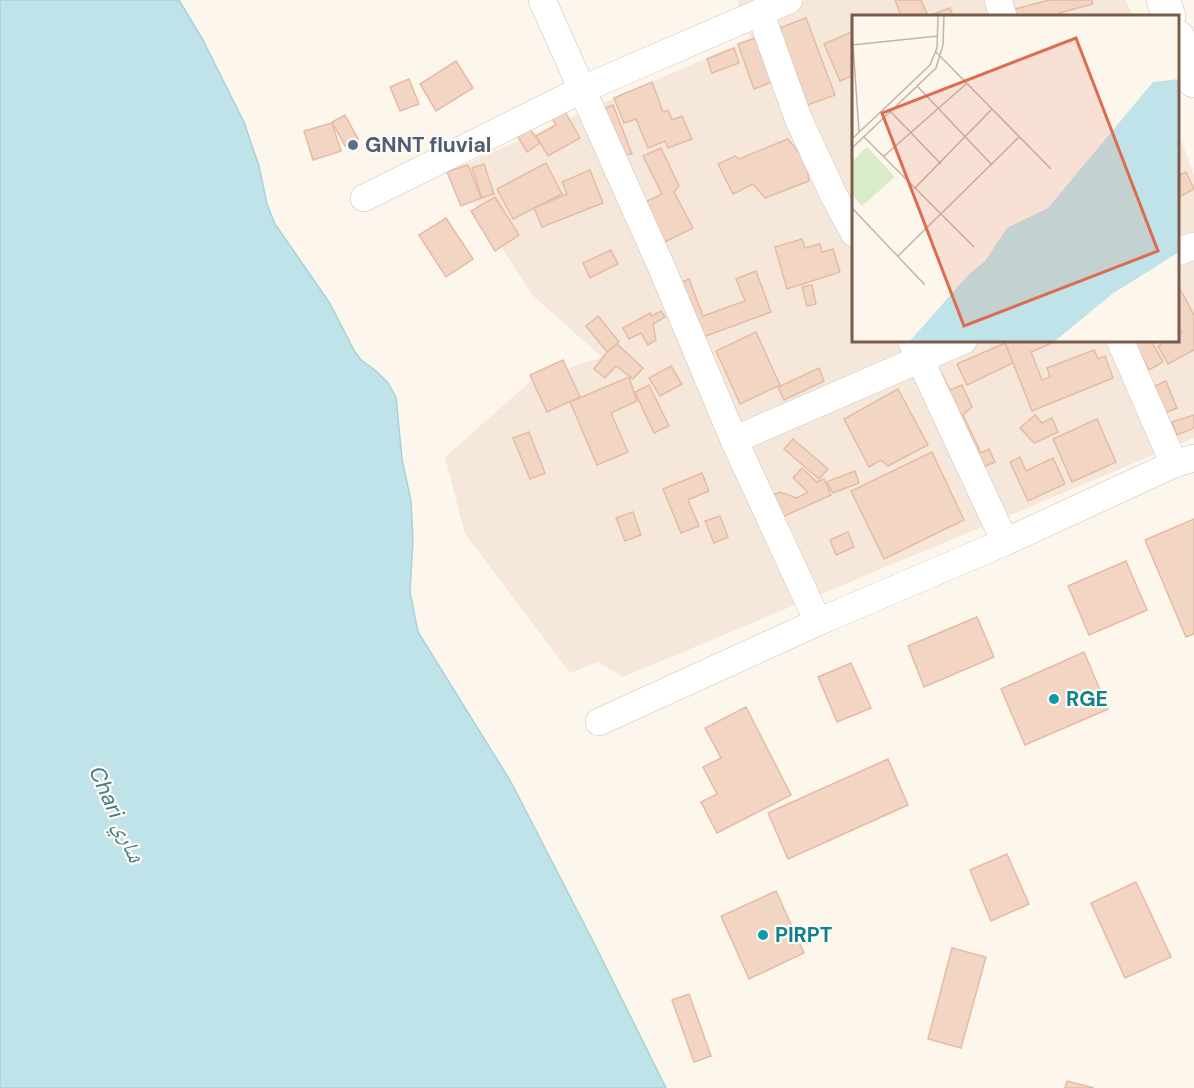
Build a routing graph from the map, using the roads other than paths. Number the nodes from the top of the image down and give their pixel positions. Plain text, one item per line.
1 (542, 0) edge
2 (789, 0) edge
3 (998, 0) edge
4 (1163, 0) edge
5 (760, 12) junction
6 (1003, 15) edge
7 (1170, 15) edge
8 (1179, 44) edge
9 (1194, 81) edge
10 (583, 89) junction
11 (843, 189) edge
12 (364, 198) dead end
13 (852, 225) edge
14 (1194, 246) edge
15 (1179, 252) edge
16 (954, 342) edge
17 (1121, 342) edge
18 (916, 350) edge
19 (734, 440) junction
20 (1184, 461) edge
21 (1005, 542) junction
22 (818, 622) junction
23 (599, 722) dead end

1 - 10 street
2 - 5 street
3 - 6 street
4 - 7 street
5 - 10 street
5 - 11 street
8 - 9 street
10 - 12 street
10 - 19 street
11 - 13 street
14 - 15 street
16 - 18 street
17 - 20 street
18 - 19 street
18 - 21 street
19 - 22 street
20 - 21 street
21 - 22 street
22 - 23 street

